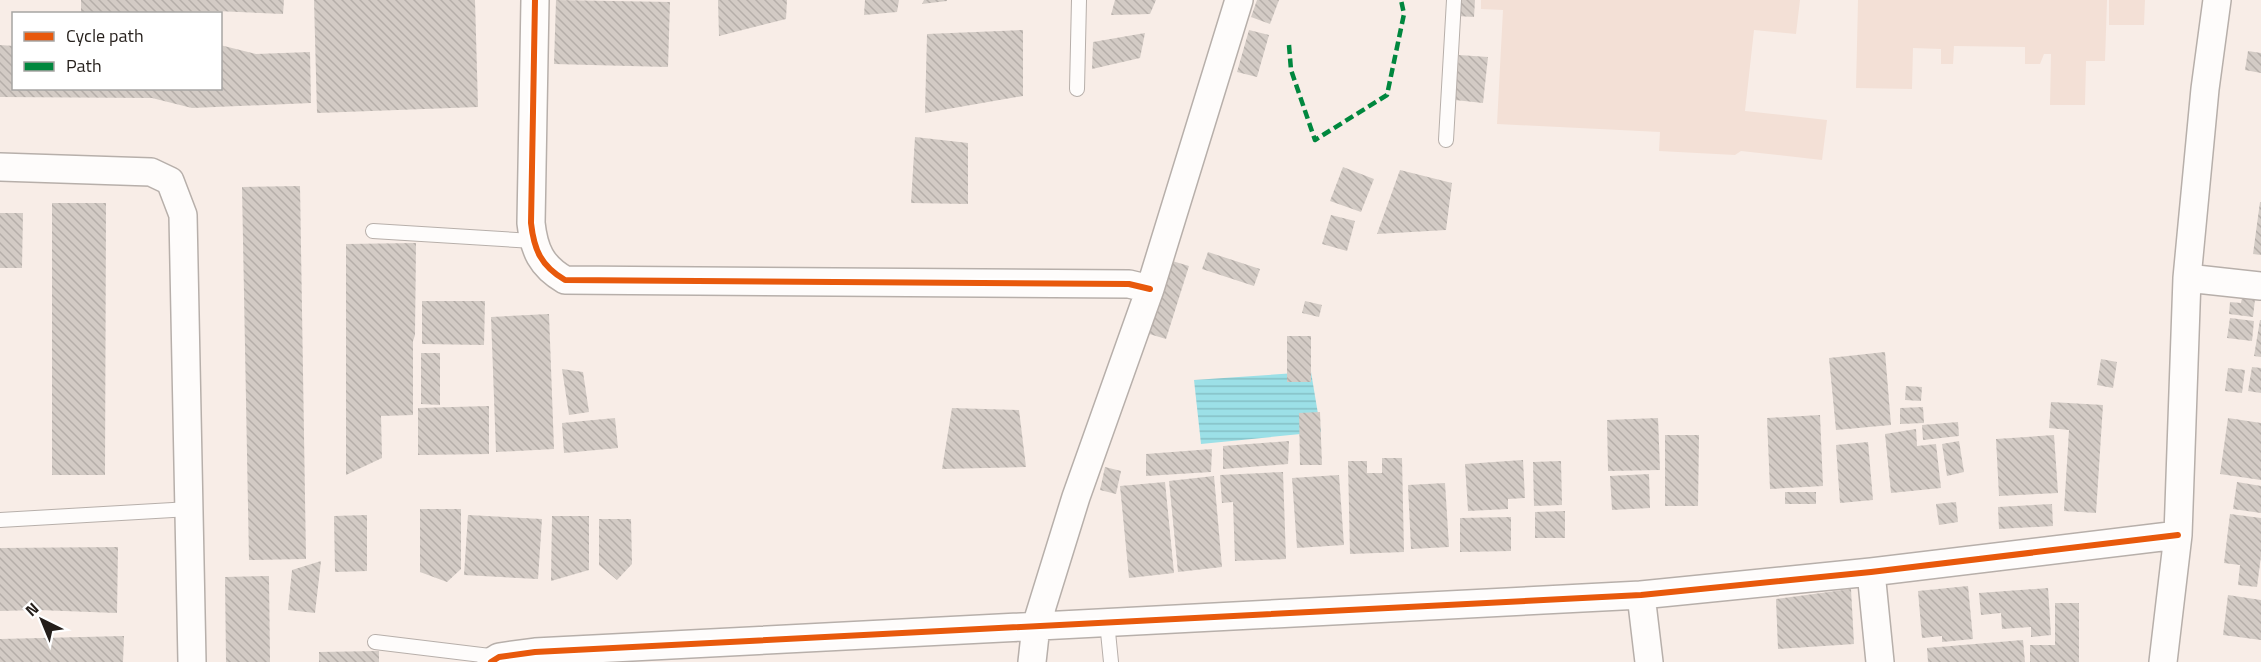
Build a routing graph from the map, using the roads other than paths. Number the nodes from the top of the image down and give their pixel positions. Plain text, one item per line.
1 (535, 0) edge
2 (1079, 0) edge
3 (1239, 0) edge
4 (1454, 0) edge
5 (2217, 0) edge
6 (1077, 89) dead end
7 (1446, 140) dead end
8 (0, 167) edge
9 (373, 231) dead end
10 (533, 242) junction
11 (2187, 278) junction
12 (2261, 286) edge
13 (1150, 289) junction
14 (190, 509) junction
15 (0, 520) edge
16 (2178, 535) junction
17 (1871, 572) junction
18 (1641, 596) junction
19 (1107, 622) junction
20 (1036, 626) junction
21 (375, 642) dead end
22 (495, 660) edge
23 (192, 662) edge
24 (1032, 662) edge
25 (1111, 662) edge
26 (1649, 662) edge
27 (1880, 662) edge
28 (2163, 662) edge

1 - 10 street
2 - 6 lane
3 - 13 street
4 - 7 lane
5 - 11 street
8 - 14 street
9 - 10 lane
10 - 13 street
11 - 12 street
11 - 16 street
13 - 20 street
14 - 15 lane
14 - 23 street
16 - 17 street
16 - 28 street
17 - 18 street
17 - 27 street
18 - 19 street
18 - 26 street
19 - 20 street
19 - 25 lane
20 - 22 street
20 - 24 street
21 - 22 lane

